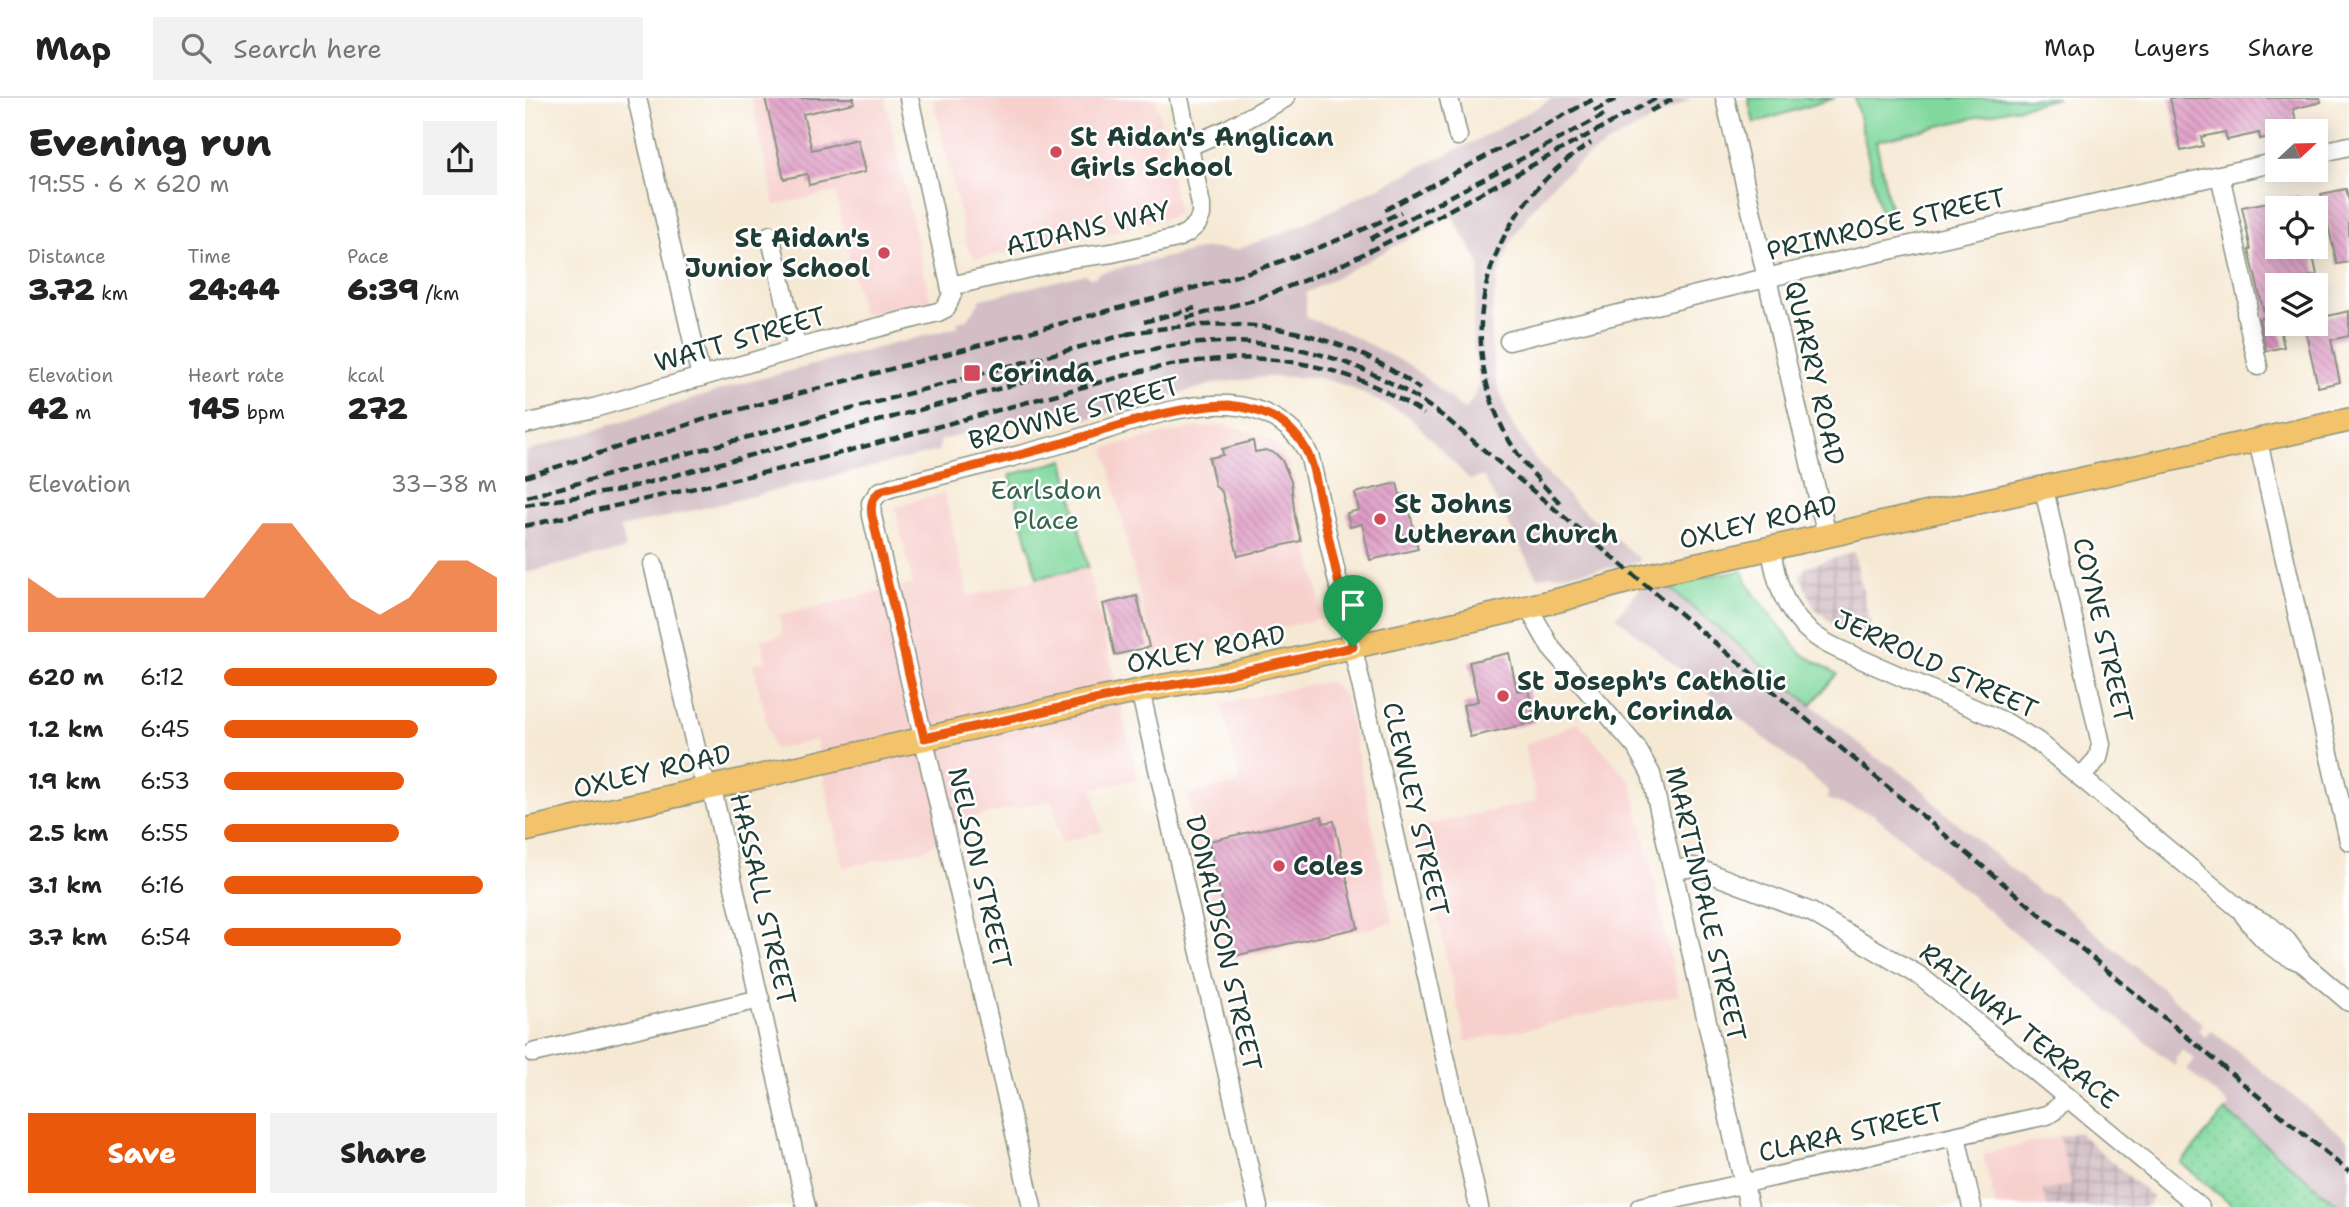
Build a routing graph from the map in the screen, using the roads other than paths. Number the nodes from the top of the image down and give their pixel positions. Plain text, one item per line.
1 (637, 98) edge
2 (909, 98) edge
3 (1179, 98) edge
4 (1285, 98) edge
5 (1449, 98) edge
6 (1725, 98) edge
7 (1458, 136) dead end
8 (1189, 146) junction
9 (2349, 146) edge
10 (2328, 151) edge
11 (2265, 165) edge
12 (2220, 175) junction
13 (770, 235) dead end
14 (1766, 278) junction
15 (951, 286) junction
16 (1509, 341) dead end
17 (797, 349) junction
18 (2258, 366) dead end
19 (701, 377) junction
20 (2349, 420) edge
21 (525, 424) edge
22 (1289, 429) joint
23 (2258, 441) junction
24 (2044, 489) junction
25 (872, 499) joint
26 (1827, 536) junction
27 (1771, 549) junction
28 (653, 564) dead end
29 (1528, 607) junction
30 (1353, 647) junction
31 (1140, 690) junction
32 (924, 738) junction
33 (2081, 777) junction
34 (709, 787) junction
35 (525, 830) edge
36 (2349, 841) edge
37 (1673, 870) junction
38 (760, 999) junction
39 (2349, 1002) edge
40 (533, 1053) dead end
41 (2067, 1097) junction
42 (1956, 1136) junction
43 (1744, 1183) junction
44 (806, 1207) edge
45 (1032, 1207) edge
46 (1258, 1207) edge
47 (1479, 1207) edge
48 (1640, 1207) edge
49 (1749, 1207) edge
50 (1972, 1207) edge
51 (2200, 1207) edge

1 - 19 street
2 - 15 street
3 - 8 street, AIDANS WAY
4 - 8 street
5 - 7 street
6 - 14 street, QUARRY ROAD
8 - 15 street, AIDANS WAY
9 - 10 street
11 - 12 street, PRIMROSE STREET
12 - 14 street, PRIMROSE STREET
12 - 18 street
13 - 17 street
14 - 16 street, PRIMROSE STREET
14 - 26 street, QUARRY ROAD
15 - 17 street, WATT STREET
17 - 19 street, WATT STREET
19 - 21 street, WATT STREET
20 - 23 main road, OXLEY ROAD
22 - 25 street, BROWNE STREET
22 - 30 street, CLEWLEY STREET
23 - 24 main road, OXLEY ROAD
23 - 36 street
24 - 26 main road, OXLEY ROAD
24 - 33 street, COYNE STREET
25 - 32 street, NELSON STREET
26 - 27 main road, OXLEY ROAD
27 - 29 main road, OXLEY ROAD
27 - 33 street, JERROLD STREET
28 - 34 street, HASSALL STREET
29 - 30 main road, OXLEY ROAD
29 - 37 street, MARTINDALE STREET
30 - 31 main road, OXLEY ROAD
30 - 47 street, CLEWLEY STREET
31 - 32 main road, OXLEY ROAD
31 - 46 street, DONALDSON STREET
32 - 34 main road, OXLEY ROAD
32 - 45 street, NELSON STREET
33 - 39 street, JERROLD STREET
34 - 35 main road, OXLEY ROAD
34 - 38 street, HASSALL STREET
37 - 41 street, RAILWAY TERRACE
37 - 43 street, MARTINDALE STREET
38 - 40 street
38 - 44 street, HASSALL STREET
41 - 42 street, CLARA STREET
41 - 51 street, RAILWAY TERRACE
42 - 43 street, CLARA STREET
42 - 50 street
43 - 48 street, CLARA STREET
43 - 49 street, MARTINDALE STREET

